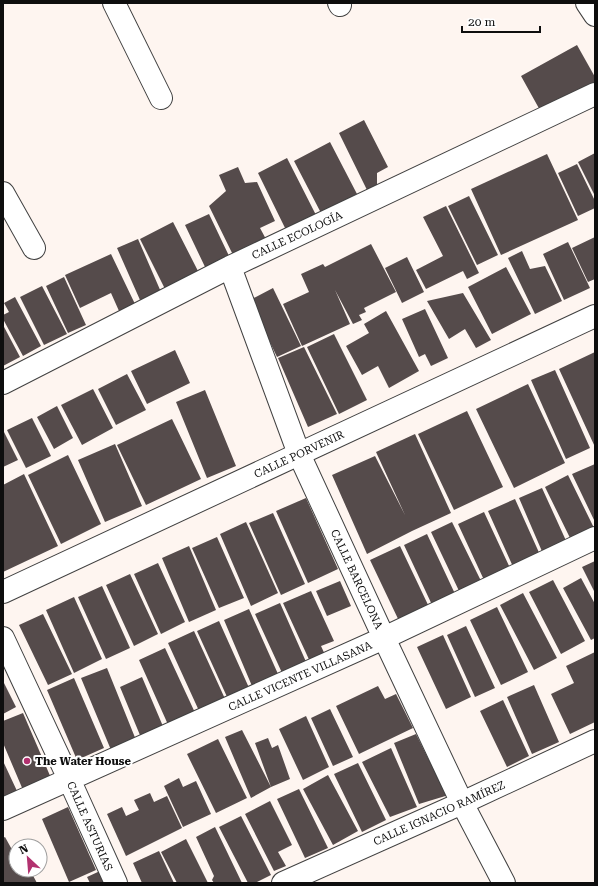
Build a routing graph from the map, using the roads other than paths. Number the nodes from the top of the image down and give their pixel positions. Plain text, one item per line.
1 (114, 3) edge
2 (587, 3) edge
3 (595, 15) edge
4 (595, 94) edge
5 (161, 98) dead end
6 (3, 193) edge
7 (34, 248) dead end
8 (230, 267) junction
9 (595, 316) edge
10 (3, 383) edge
11 (299, 454) junction
12 (595, 538) edge
13 (3, 592) edge
14 (3, 638) edge
15 (384, 638) junction
16 (595, 741) edge
17 (69, 779) junction
18 (462, 803) junction
19 (3, 809) edge
20 (116, 883) edge
21 (283, 883) edge
22 (504, 883) edge

1 - 5 street
2 - 3 street
4 - 8 street, CALLE ECOLOGÍA
6 - 7 street
8 - 10 street, CALLE ECOLOGÍA
8 - 11 street, CALLE BARCELONA
9 - 11 street, CALLE PORVENIR
11 - 13 street, CALLE PORVENIR
11 - 15 street, CALLE BARCELONA
12 - 15 street, CALLE VICENTE VILLASANA
14 - 17 street, CALLE ASTURIAS
15 - 17 street, CALLE VICENTE VILLASANA
15 - 18 street, CALLE BARCELONA
16 - 18 street, CALLE IGNACIO RAMÍREZ
17 - 19 street, CALLE VICENTE VILLASANA
17 - 20 street, CALLE ASTURIAS
18 - 21 street, CALLE IGNACIO RAMÍREZ
18 - 22 street, CALLE BARCELONA

